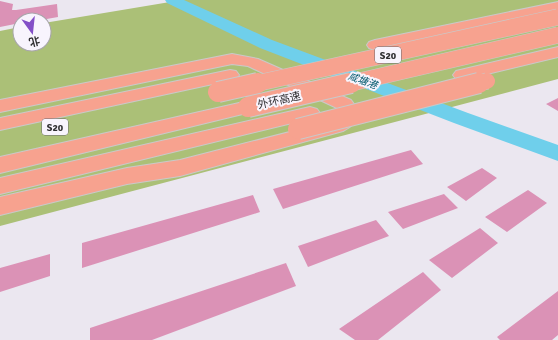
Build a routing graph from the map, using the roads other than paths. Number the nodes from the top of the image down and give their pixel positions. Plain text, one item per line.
1 (558, 6) edge
2 (558, 17) edge
3 (558, 35) edge
4 (558, 52) edge
5 (558, 63) edge
6 (170, 88) junction
7 (0, 106) edge
8 (0, 111) edge
9 (0, 124) edge
10 (0, 139) edge
11 (167, 163) junction
12 (0, 165) edge
13 (60, 173) junction
14 (127, 176) junction
15 (0, 186) edge
16 (0, 206) edge

1 - 6 highway
2 - 10 highway, 外环高速 / S20, bridge
3 - 12 highway, 外环高速 / S20, bridge
4 - 13 highway
5 - 11 highway, bridge
6 - 8 highway
6 - 9 highway
7 - 14 highway
11 - 13 highway
11 - 14 highway
13 - 15 highway
14 - 16 highway

